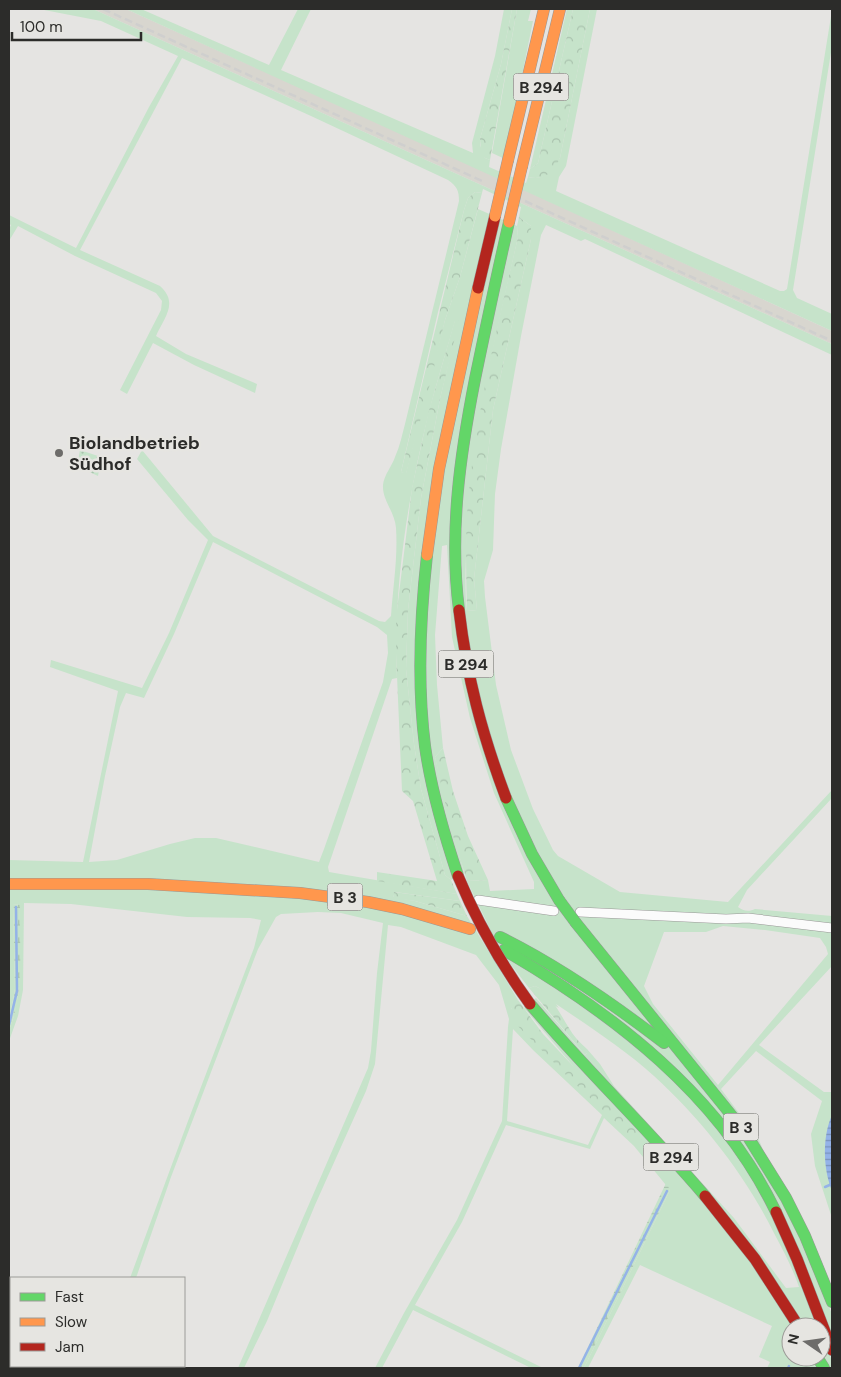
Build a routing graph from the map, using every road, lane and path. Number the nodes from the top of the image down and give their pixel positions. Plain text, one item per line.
1 (544, 9) edge
2 (560, 9) edge
3 (9, 884) edge
4 (478, 900) dead end
5 (554, 911) dead end
6 (578, 918) junction
7 (832, 928) edge
8 (470, 929) dead end
9 (500, 937) dead end
10 (504, 950) dead end
11 (687, 1062) junction
12 (832, 1302) edge
13 (793, 1317) edge
14 (832, 1350) edge

1 - 13 highway, B 294, bridge
2 - 6 highway, B 294, bridge
3 - 8 highway, B 3
4 - 5 street
6 - 7 street
6 - 11 highway, B 294
9 - 11 highway, B 3
10 - 14 highway, B 3
11 - 12 highway, B 3

